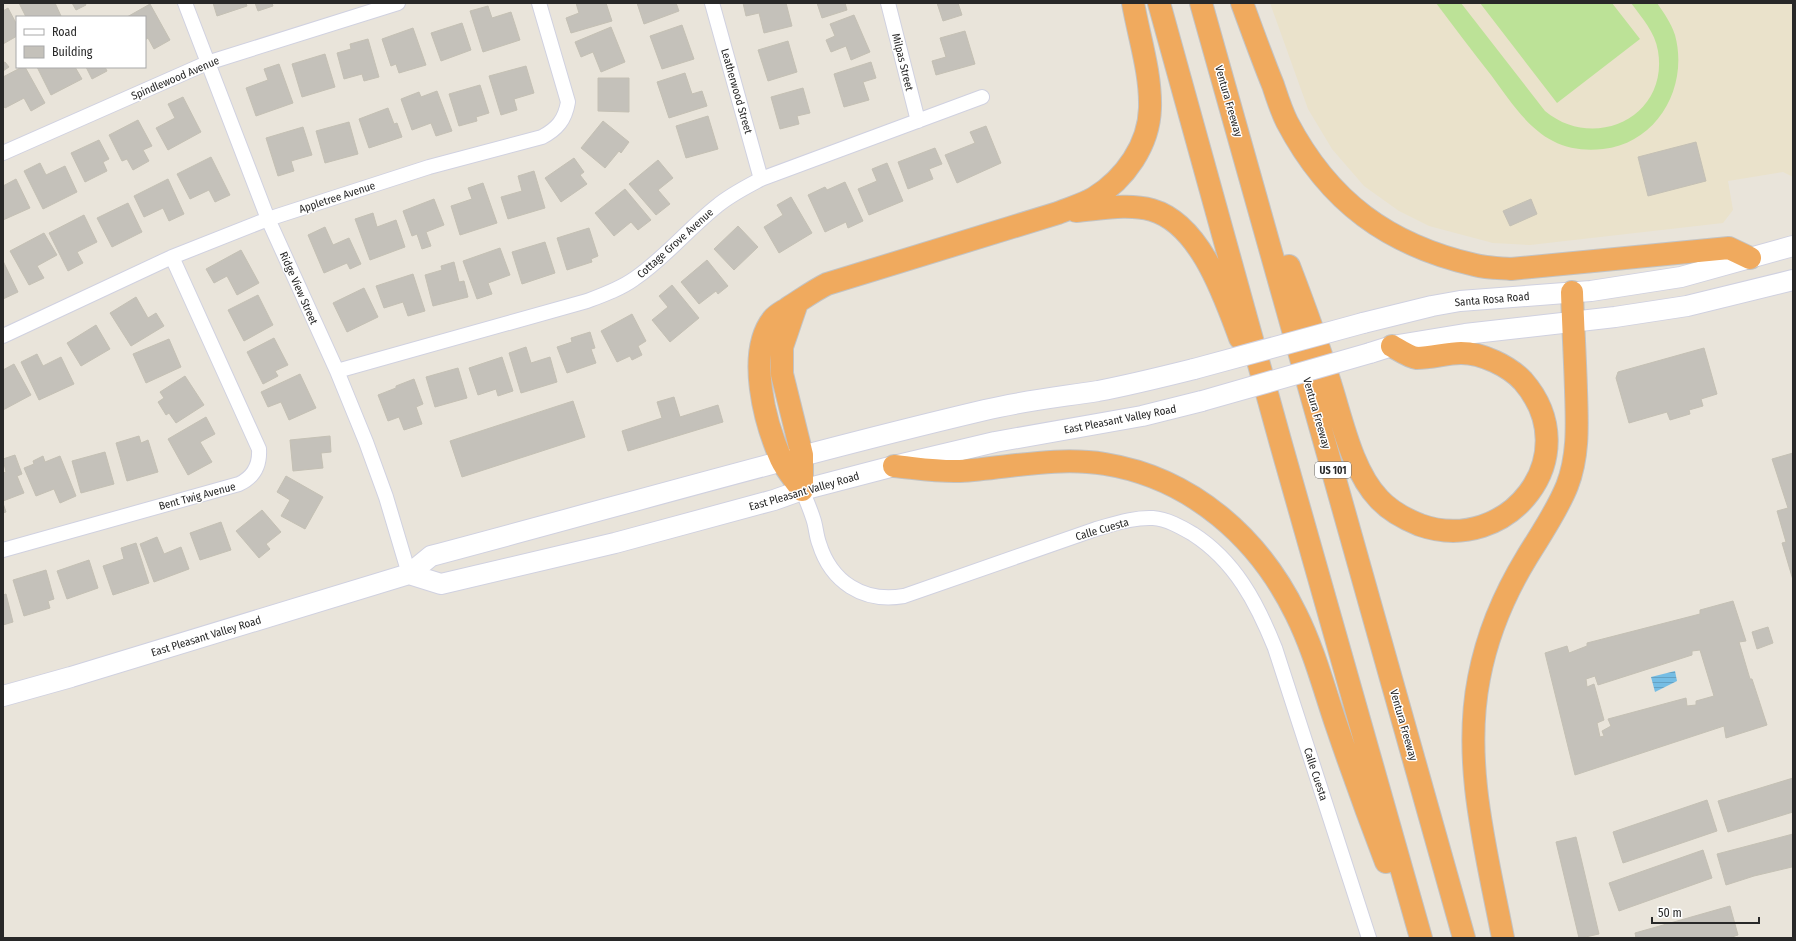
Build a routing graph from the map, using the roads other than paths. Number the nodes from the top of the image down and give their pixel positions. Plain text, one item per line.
1 (185, 3) edge
2 (398, 3) edge
3 (539, 3) edge
4 (712, 3) edge
5 (888, 3) edge
6 (1133, 3) edge
7 (1159, 3) edge
8 (1201, 3) edge
9 (1242, 3) edge
10 (207, 63) junction
11 (982, 97) dead end
12 (918, 121) junction
13 (3, 153) edge
14 (1248, 166) junction
15 (761, 179) junction
16 (1058, 213) junction
17 (268, 219) junction
18 (1793, 246) edge
19 (172, 257) junction
20 (1750, 258) junction
21 (1793, 280) edge
22 (1572, 292) junction
23 (1573, 322) junction
24 (3, 336) edge
25 (1392, 346) junction
26 (1194, 369) joint
27 (337, 371) junction
28 (1281, 444) junction
29 (792, 458) junction
30 (894, 466) junction
31 (802, 490) junction
32 (3, 550) edge
33 (408, 574) junction
34 (3, 696) edge
35 (1369, 938) edge
36 (1416, 938) edge
37 (1421, 938) edge
38 (1464, 938) edge
39 (1503, 938) edge

1 - 10 street, Ridge View Street
2 - 10 street, Spindlewood Avenue
3 - 17 street, Appletree Avenue
4 - 15 street, Leatherwood Street
5 - 12 street, Milpas Street
6 - 16 highway
7 - 28 highway
8 - 14 highway, Ventura Freeway / US 101
9 - 20 highway
10 - 13 street, Spindlewood Avenue
10 - 17 street, Ridge View Street
11 - 12 street, Cottage Grove Avenue
12 - 15 street, Cottage Grove Avenue
14 - 25 highway
14 - 38 highway, Ventura Freeway / US 101
15 - 27 street, Cottage Grove Avenue
16 - 28 highway
16 - 29 highway
17 - 19 street, Appletree Avenue
17 - 27 street, Ridge View Street
18 - 20 main road, Santa Rosa Road
19 - 24 street, Appletree Avenue
19 - 32 street, Bent Twig Avenue
20 - 22 main road, Santa Rosa Road
21 - 23 main road
22 - 23 highway
22 - 26 main road, Santa Rosa Road, bridge
23 - 25 main road
23 - 39 highway
25 - 30 main road, East Pleasant Valley Road, bridge
26 - 29 main road, East Pleasant Valley Road
27 - 33 street, Ridge View Street
28 - 37 highway
29 - 31 highway
29 - 33 main road, East Pleasant Valley Road
30 - 31 main road, East Pleasant Valley Road
30 - 36 highway
31 - 33 main road, East Pleasant Valley Road
31 - 35 street, Calle Cuesta
33 - 34 main road, East Pleasant Valley Road

